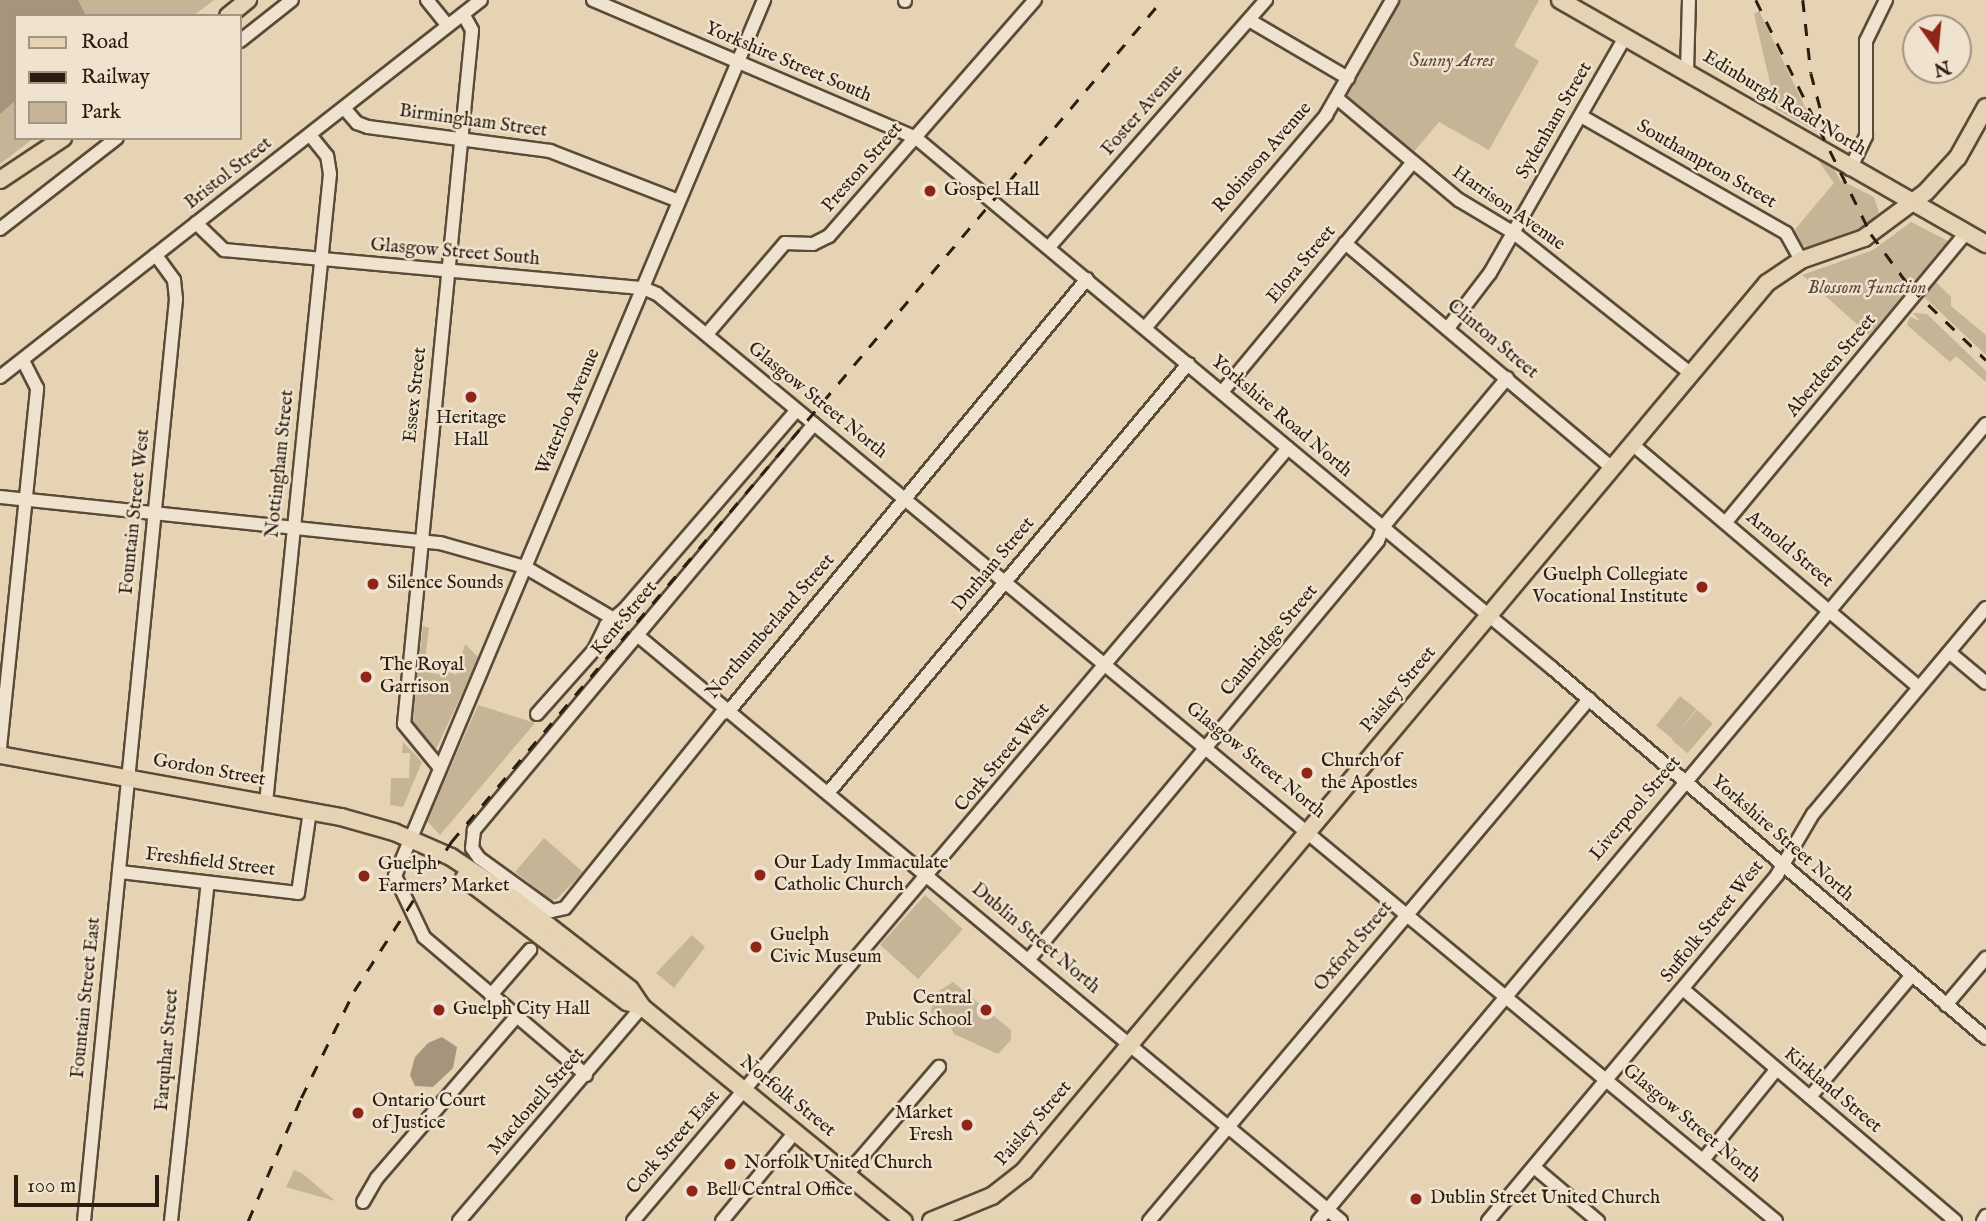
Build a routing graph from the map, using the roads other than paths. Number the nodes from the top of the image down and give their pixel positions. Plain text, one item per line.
1 (248, 0) edge
2 (292, 0) edge
3 (427, 0) edge
4 (481, 0) edge
5 (593, 0) edge
6 (764, 0) edge
7 (1035, 0) edge
8 (1266, 0) edge
9 (1392, 0) edge
10 (1560, 0) edge
11 (1689, 0) edge
12 (1886, 0) edge
13 (616, 5) edge
14 (230, 14) edge
15 (463, 14) junction
16 (1249, 20) junction
17 (448, 26) junction
18 (1625, 37) junction
19 (242, 39) edge
20 (737, 62) junction
21 (1687, 71) junction
22 (1348, 78) junction
23 (1338, 99) junction
24 (1986, 107) edge
25 (344, 108) junction
26 (1581, 116) junction
27 (310, 135) junction
28 (916, 138) junction
29 (60, 140) edge
30 (114, 140) edge
31 (461, 140) junction
32 (1412, 163) junction
33 (1850, 169) junction
34 (0, 180) edge
35 (679, 201) junction
36 (1911, 203) junction
37 (196, 223) junction
38 (0, 229) edge
39 (1514, 233) junction
40 (1966, 233) junction
41 (1345, 243) junction
42 (1986, 244) edge
43 (1049, 247) junction
44 (156, 255) junction
45 (320, 260) junction
46 (1801, 260) junction
47 (448, 272) junction
48 (1087, 279) junction
49 (643, 288) junction
50 (1145, 328) junction
51 (1448, 328) junction
52 (707, 334) junction
53 (23, 360) junction
54 (1188, 363) junction
55 (1691, 374) junction
56 (0, 377) edge
57 (1507, 377) junction
58 (1222, 391) junction
59 (796, 411) junction
60 (814, 424) junction
61 (1986, 424) edge
62 (1632, 444) junction
63 (1287, 448) junction
64 (1612, 468) junction
65 (0, 497) edge
66 (905, 498) junction
67 (24, 499) junction
68 (155, 512) junction
69 (1726, 522) junction
70 (294, 525) junction
71 (1382, 527) junction
72 (422, 539) junction
73 (525, 567) junction
74 (1005, 581) junction
75 (1986, 608) edge
76 (1830, 611) junction
77 (1489, 615) junction
78 (614, 619) junction
79 (637, 635) junction
80 (1949, 652) junction
81 (1107, 664) junction
82 (1986, 683) edge
83 (1919, 687) junction
84 (1589, 699) junction
85 (729, 711) junction
86 (537, 714) dead end
87 (1206, 746) junction
88 (0, 748) edge
89 (0, 755) edge
90 (440, 768) junction
91 (129, 778) junction
92 (1685, 781) junction
93 (829, 792) junction
94 (266, 803) junction
95 (310, 811) junction
96 (1308, 830) junction
97 (407, 838) junction
98 (471, 843) joint
99 (1783, 864) junction
100 (120, 872) junction
101 (928, 876) junction
102 (208, 883) junction
103 (1409, 912) junction
104 (530, 950) dead end
105 (1030, 958) junction
106 (1986, 958) edge
107 (1911, 976) junction
108 (1684, 990) junction
109 (487, 992) junction
110 (1507, 994) junction
111 (1947, 1004) junction
112 (642, 1007) junction
113 (517, 1016) junction
114 (1986, 1038) edge
115 (1129, 1044) junction
116 (939, 1067) dead end
117 (1776, 1070) junction
118 (586, 1074) junction
119 (1607, 1078) junction
120 (746, 1091) junction
121 (1810, 1097) junction
122 (1227, 1127) junction
123 (795, 1132) junction
124 (1703, 1160) junction
125 (1534, 1167) junction
126 (848, 1173) junction
127 (363, 1202) dead end
128 (1328, 1210) junction
129 (1986, 1216) edge
130 (84, 1221) edge
131 (171, 1221) edge
132 (459, 1221) edge
133 (633, 1221) edge
134 (722, 1221) edge
135 (903, 1221) edge
136 (931, 1221) edge
137 (1149, 1221) edge
138 (1318, 1221) edge
139 (1342, 1221) edge
140 (1489, 1221) edge
141 (1598, 1221) edge
142 (1776, 1221) edge
143 (1955, 1221) edge
144 (1983, 1221) edge

1 - 14 main road
2 - 19 street
3 - 17 street
4 - 15 street, Bristol Street
5 - 13 street, Yorkshire Street South
6 - 20 street, Waterloo Avenue
7 - 28 street, Preston Street
8 - 16 street, Foster Avenue
9 - 22 street, Robinson Avenue
10 - 18 main road, Edinburgh Road North
11 - 21 street
12 - 33 street
13 - 20 street, Yorkshire Street South
15 - 17 street, Bristol Street
15 - 31 street, Essex Street
16 - 22 street
16 - 43 street, Foster Avenue
17 - 25 street, Bristol Street
18 - 21 main road, Edinburgh Road North
18 - 26 street, Sydenham Street
20 - 28 street, Yorkshire Street South
20 - 35 street, Waterloo Avenue
21 - 33 main road, Edinburgh Road North
22 - 23 street, Robinson Avenue
23 - 32 street, Harrison Avenue
23 - 50 street, Robinson Avenue
24 - 36 main road, Paisley Street
25 - 27 street, Bristol Street
25 - 31 street, Birmingham Street
26 - 39 street, Sydenham Street
26 - 46 street, Southampton Street
27 - 37 street, Bristol Street
27 - 45 street, Nottingham Street
28 - 43 street, Yorkshire Street South
28 - 52 street, Preston Street
29 - 34 main road
30 - 38 street
31 - 35 street, Birmingham Street
31 - 47 street, Essex Street
32 - 39 street, Harrison Avenue
32 - 41 street, Elora Street
33 - 36 main road, Edinburgh Road North
35 - 49 street, Waterloo Avenue
36 - 40 main road, Edinburgh Road North
36 - 46 main road, Paisley Street
37 - 44 street, Bristol Street
37 - 45 street, Glasgow Street South
39 - 51 street, Sydenham Street
39 - 55 street, Harrison Avenue
40 - 42 main road, Edinburgh Road North
40 - 69 street, Aberdeen Street
41 - 51 street, Clinton Street
41 - 58 street, Elora Street
43 - 48 street, Yorkshire Road North
44 - 53 street, Bristol Street
44 - 68 street, Fountain Street West
45 - 47 street, Glasgow Street South
45 - 70 street, Nottingham Street
46 - 55 main road, Paisley Street
47 - 49 street, Glasgow Street South
47 - 72 street, Essex Street
48 - 50 street, Yorkshire Road North
48 - 66 street, Northumberland Street
49 - 52 street, Glasgow Street South
49 - 73 street, Waterloo Avenue
50 - 54 street, Yorkshire Road North
51 - 57 street, Clinton Street
52 - 59 street, Glasgow Street North
53 - 56 street, Bristol Street
53 - 67 street
54 - 58 street, Yorkshire Road North
54 - 74 street, Durham Street
55 - 62 main road, Paisley Street
57 - 64 street, Clinton Street
57 - 71 street, Cambridge Street
58 - 63 street, Yorkshire Road North
59 - 60 street, Glasgow Street North
59 - 78 street, Kent Street
60 - 66 street, Glasgow Street North
60 - 79 street, Kent Street
61 - 76 street, Liverpool Street
62 - 64 main road, Paisley Street
62 - 69 street, Arnold Street
63 - 71 street, Yorkshire Road North
63 - 81 street, Cork Street West
64 - 77 main road, Paisley Street
65 - 67 street
66 - 74 street, Glasgow Street North
66 - 85 street, Northumberland Street
67 - 68 street
67 - 88 street
68 - 70 street
68 - 91 street, Fountain Street West
69 - 76 street, Arnold Street
70 - 72 street
70 - 94 street, Nottingham Street
71 - 77 street, Yorkshire Road North
71 - 87 street, Cambridge Street
72 - 73 street
72 - 90 street, Essex Street
73 - 78 street
73 - 90 street, Waterloo Avenue
74 - 81 street, Glasgow Street North
74 - 93 street, Durham Street
75 - 80 street, Suffolk Street West
76 - 83 street, Arnold Street
76 - 92 street, Liverpool Street
77 - 84 street, Yorkshire Street North
77 - 96 main road, Paisley Street
78 - 86 street, Kent Street
79 - 85 street, Dublin Street North
79 - 98 street, Kent Street
80 - 82 street
80 - 83 street, Suffolk Street West
81 - 87 street, Glasgow Street North
81 - 101 street, Cork Street West
83 - 99 street, Suffolk Street West
84 - 92 street, Yorkshire Street North
84 - 103 street, Oxford Street
85 - 93 street, Dublin Street North
85 - 98 street, Northumberland Street
87 - 96 street, Glasgow Street North
87 - 105 street, Cambridge Street
89 - 91 main road, Gordon Street
90 - 97 street, Waterloo Avenue
91 - 94 main road, Gordon Street
91 - 100 street, Fountain Street East
92 - 99 street, Yorkshire Street North
92 - 110 street, Liverpool Street
93 - 101 street, Dublin Street North
94 - 95 main road, Gordon Street
95 - 97 main road, Gordon Street
95 - 102 street, Freshfield Street
96 - 103 street, Glasgow Street North
96 - 115 main road, Paisley Street
97 - 109 street, Waterloo Avenue
97 - 112 main road, Norfolk Street
99 - 107 street, Yorkshire Street North
99 - 108 street, Suffolk Street West
100 - 102 street, Freshfield Street
100 - 130 street, Fountain Street East
101 - 105 street, Dublin Street North
101 - 120 street, Cork Street West
102 - 131 street, Farquhar Street
103 - 110 street, Glasgow Street North
103 - 122 street, Oxford Street
104 - 109 street
105 - 115 street, Dublin Street North
106 - 111 street
107 - 111 street, Yorkshire Street North
107 - 121 street
108 - 117 street, Kirkland Street
108 - 119 street, Suffolk Street West
109 - 113 street, Waterloo Avenue
110 - 119 street, Glasgow Street North
110 - 128 street, Liverpool Street
111 - 114 street, Yorkshire Street North
112 - 118 street, Macdonell Street
112 - 120 main road, Norfolk Street
113 - 118 street, Waterloo Avenue
113 - 127 street
115 - 122 street, Dublin Street North
115 - 136 main road, Paisley Street
116 - 126 street
117 - 121 street, Kirkland Street
117 - 124 street
118 - 132 street, Macdonell Street
119 - 124 street, Glasgow Street North
119 - 125 street, Suffolk Street West
120 - 123 main road, Norfolk Street
120 - 133 street, Cork Street East
121 - 143 street, Kirkland Street
122 - 128 street, Dublin Street North
122 - 137 street, Oxford Street
123 - 126 main road, Norfolk Street
123 - 134 street
124 - 142 street, Glasgow Street North
125 - 140 street, Suffolk Street West
125 - 141 street
126 - 135 main road, Norfolk Street
128 - 138 street, Liverpool Street
128 - 139 street, Dublin Street North
129 - 144 street

